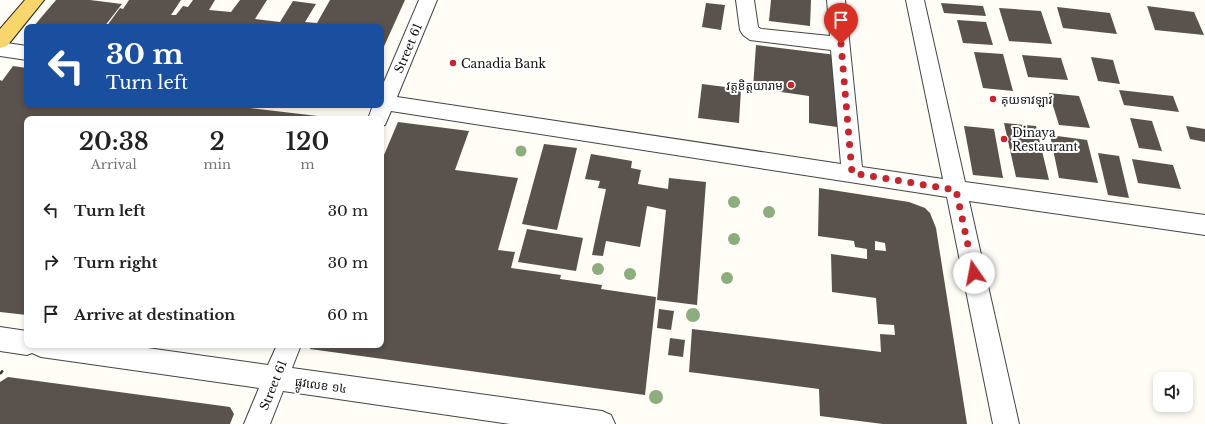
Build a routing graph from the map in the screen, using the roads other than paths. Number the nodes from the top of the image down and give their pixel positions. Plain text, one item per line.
1 (35, 0) edge
2 (428, 0) edge
3 (745, 0) edge
4 (836, 0) edge
5 (915, 0) edge
6 (0, 41) edge
7 (841, 44) junction
8 (0, 49) edge
9 (24, 53) edge
10 (384, 101) edge
11 (381, 108) edge
12 (852, 173) junction
13 (956, 190) junction
14 (1205, 225) edge
15 (0, 339) edge
16 (24, 343) edge
17 (61, 348) edge
18 (287, 348) edge
19 (275, 379) junction
20 (257, 424) edge
21 (602, 424) edge
22 (1006, 424) edge

1 - 6 main road
2 - 10 street, Street 61
3 - 7 street
4 - 7 street
5 - 13 street
7 - 12 street
8 - 9 street
11 - 12 street
12 - 13 street
13 - 14 street
13 - 22 street
15 - 16 street
17 - 19 street, ផ្លូវលេខ ១៤
18 - 19 street, Street 61
19 - 20 street, Street 61
19 - 21 street, ផ្លូវលេខ ១៤

